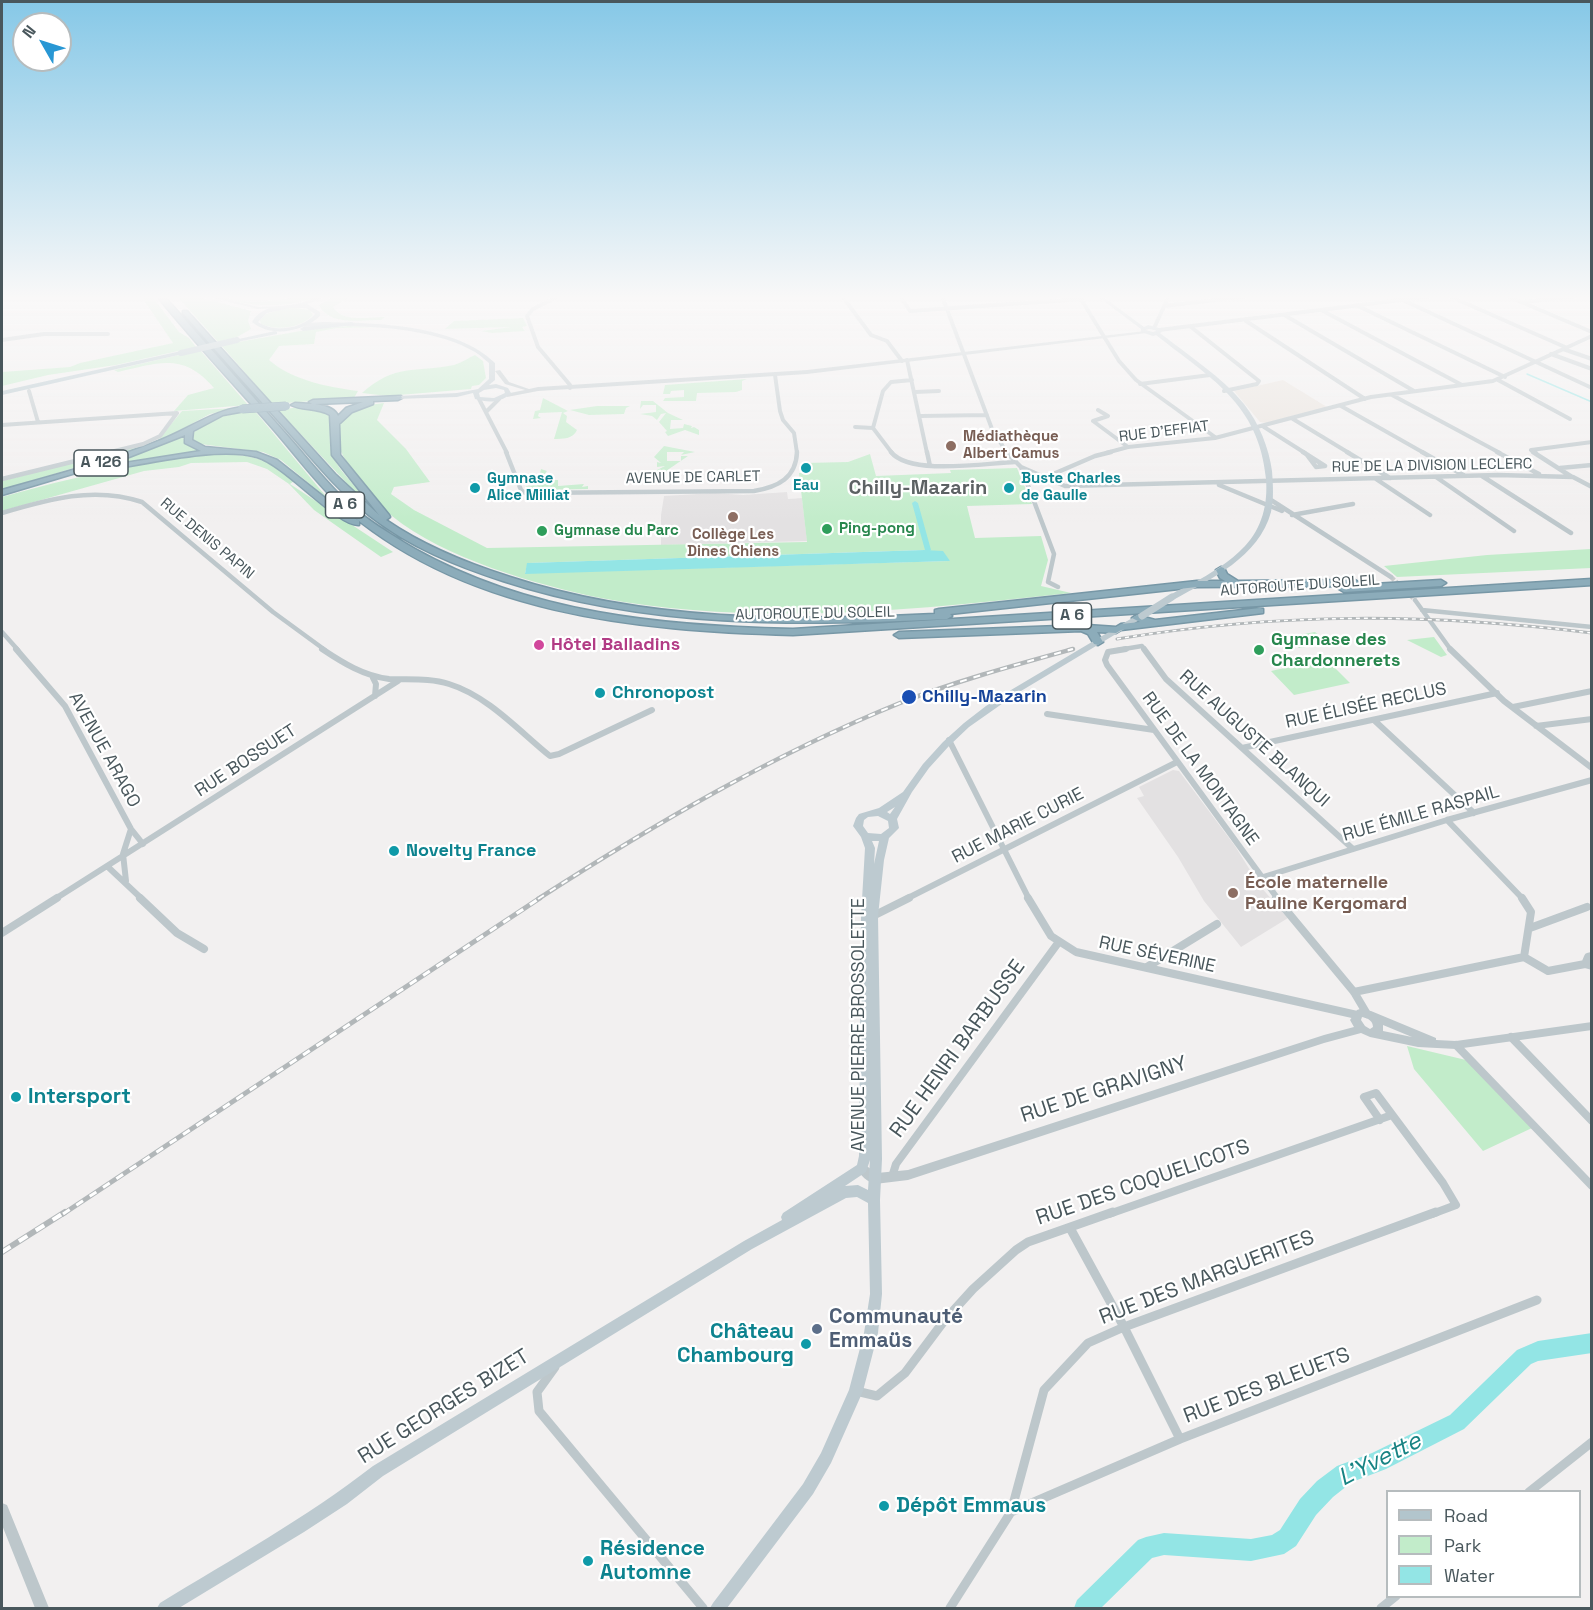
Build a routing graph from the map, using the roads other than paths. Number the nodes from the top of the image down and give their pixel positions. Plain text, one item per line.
1 (99, 371) edge
2 (226, 371) edge
3 (238, 371) edge
4 (493, 371) edge
5 (498, 371) joint
6 (559, 371) edge
7 (808, 371) edge
8 (908, 371) edge
9 (971, 371) edge
10 (1127, 371) edge
11 (1203, 371) edge
12 (1246, 371) edge
13 (1323, 371) edge
14 (1380, 371) edge
15 (1435, 371) edge
16 (1492, 371) edge
17 (1516, 371) edge
18 (1555, 371) edge
19 (775, 375) junction
20 (1208, 375) junction
21 (1504, 377) junction
22 (912, 380) junction
23 (1498, 380) junction
24 (1140, 384) junction
25 (1463, 386) junction
26 (570, 388) junction
27 (1592, 388) edge
28 (482, 389) junction
29 (536, 389) junction
30 (506, 390) junction
31 (1226, 390) junction
32 (2, 391) edge
33 (29, 391) dead end
34 (915, 392) junction
35 (939, 392) dead end
36 (1415, 392) junction
37 (457, 394) junction
38 (1392, 395) junction
39 (398, 398) junction
40 (477, 398) junction
41 (499, 399) junction
42 (1365, 399) junction
43 (295, 405) junction
44 (1341, 405) junction
45 (1098, 410) dead end
46 (487, 411) junction
47 (987, 415) junction
48 (920, 416) junction
49 (1293, 419) junction
50 (1570, 419) dead end
51 (38, 422) junction
52 (336, 423) junction
53 (2, 425) edge
54 (855, 427) dead end
55 (1260, 427) junction
56 (873, 428) junction
57 (189, 430) junction
58 (1215, 438) junction
59 (1592, 442) edge
60 (1128, 447) junction
61 (232, 451) junction
62 (1307, 455) dead end
63 (1015, 462) junction
64 (1592, 465) edge
65 (930, 466) junction
66 (1021, 467) junction
67 (1560, 468) junction
68 (1466, 476) junction
69 (1482, 476) junction
70 (1542, 476) junction
71 (1044, 477) junction
72 (1436, 477) junction
73 (1573, 477) junction
74 (1375, 478) junction
75 (1391, 478) junction
76 (2, 479) edge
77 (1271, 481) junction
78 (1242, 483) junction
79 (1213, 484) junction
80 (1592, 487) edge
81 (1238, 491) junction
82 (2, 494) edge
83 (1353, 504) dead end
84 (1270, 505) junction
85 (2, 513) edge
86 (1292, 515) junction
87 (1430, 515) dead end
88 (399, 531) junction
89 (1514, 531) dead end
90 (1571, 534) dead end
91 (422, 558) junction
92 (1221, 570) junction
93 (1592, 574) edge
94 (1391, 577) tunnel mouth
95 (1592, 582) edge
96 (1197, 584) junction
97 (1239, 584) junction
98 (1425, 584) junction
99 (1058, 587) dead end
100 (1350, 597) junction
101 (1415, 600) tunnel mouth
102 (1422, 610) junction
103 (1140, 617) junction
104 (896, 619) junction
105 (1155, 623) junction
106 (1592, 627) edge
107 (1077, 628) junction
108 (1118, 629) junction
109 (2, 632) edge
110 (793, 632) junction
111 (1098, 642) junction
112 (1142, 646) joint
113 (373, 678) junction
114 (399, 680) junction
115 (1592, 692) edge
116 (1497, 693) junction
117 (375, 696) junction
118 (1513, 707) junction
119 (652, 710) dead end
120 (1047, 714) dead end
121 (1592, 719) edge
122 (1376, 721) junction
123 (1536, 726) junction
124 (1154, 730) junction
125 (949, 740) junction
126 (1242, 748) junction
127 (1177, 762) junction
128 (1592, 768) edge
129 (1592, 780) edge
130 (907, 791) junction
131 (879, 812) junction
132 (1474, 813) junction
133 (892, 819) junction
134 (1447, 820) junction
135 (131, 829) junction
136 (865, 836) junction
137 (885, 837) junction
138 (143, 844) junction
139 (1353, 849) junction
140 (1005, 850) junction
141 (123, 858) junction
142 (108, 867) junction
143 (1260, 878) junction
144 (126, 882) junction
145 (1587, 907) dead end
146 (873, 916) junction
147 (1217, 924) dead end
148 (1530, 928) junction
149 (2, 933) edge
150 (1058, 944) junction
151 (204, 949) dead end
152 (1592, 956) edge
153 (1524, 957) junction
154 (1588, 965) edge
155 (1146, 967) junction
156 (1354, 992) junction
157 (1365, 1015) junction
158 (1592, 1026) edge
159 (1360, 1029) junction
160 (1373, 1033) junction
161 (1511, 1037) junction
162 (1438, 1044) junction
163 (1456, 1045) junction
164 (1392, 1115) junction
165 (1380, 1120) junction
166 (1592, 1121) edge
167 (862, 1168) junction
168 (892, 1177) junction
169 (875, 1179) junction
170 (1592, 1186) edge
171 (874, 1200) junction
172 (1071, 1228) junction
173 (748, 1245) junction
174 (1537, 1300) dead end
175 (1124, 1327) junction
176 (563, 1358) junction
177 (856, 1390) junction
178 (1180, 1439) junction
179 (1592, 1442) edge
180 (1530, 1490) edge
181 (2, 1510) edge
182 (1011, 1512) junction
183 (1394, 1598) edge
184 (42, 1608) edge
185 (166, 1608) edge
186 (703, 1608) edge
187 (718, 1608) edge
188 (950, 1608) edge
189 (1381, 1608) edge

1 - 32 main road, bridge
2 - 91 highway, AUTOROUTE DU SOLEIL / A 6
3 - 88 highway, AUTOROUTE DU SOLEIL / A 6
4 - 28 main road
5 - 29 street
5 - 30 main road
6 - 26 street
7 - 19 street
8 - 22 street
9 - 47 street
10 - 24 street
11 - 20 main road, AVENUE PIERRE BROSSOLETTE
12 - 31 street
13 - 42 street
14 - 36 street
15 - 25 street
16 - 21 street
17 - 21 street, RUE D'EFFIAT
18 - 27 street
19 - 26 street
19 - 46 street, AVENUE DE CARLET
20 - 24 street
20 - 31 main road, AVENUE PIERRE BROSSOLETTE
21 - 23 street, RUE D'EFFIAT
22 - 34 street
22 - 56 street
23 - 25 street, RUE D'EFFIAT
23 - 50 street
24 - 58 street
25 - 36 street, RUE D'EFFIAT
26 - 29 street
28 - 30 main road
28 - 37 main road
28 - 40 main road
29 - 30 street
30 - 41 main road
31 - 55 main road, AVENUE PIERRE BROSSOLETTE
33 - 51 street
34 - 35 street
34 - 48 street
36 - 38 street, RUE D'EFFIAT
37 - 39 main road
37 - 40 main road
38 - 42 street, RUE D'EFFIAT
38 - 70 street
39 - 43 highway
39 - 52 highway
40 - 41 main road
40 - 46 street
41 - 46 street
42 - 44 street, RUE D'EFFIAT
43 - 52 highway, A 126
43 - 57 highway, A 126, bridge
44 - 49 street, RUE D'EFFIAT
44 - 68 street
45 - 60 street
47 - 48 street
47 - 63 street
48 - 65 street
49 - 55 street, RUE D'EFFIAT
49 - 75 street
51 - 53 street
51 - 76 street
52 - 88 highway
54 - 56 street
55 - 58 street, RUE D'EFFIAT
55 - 62 street
55 - 77 main road, AVENUE PIERRE BROSSOLETTE
56 - 65 street
57 - 61 highway
57 - 82 highway, A 126
58 - 60 street, RUE D'EFFIAT
59 - 67 street
60 - 71 street, RUE D'EFFIAT
61 - 82 highway, A 126
61 - 91 highway, A 126
63 - 65 street
63 - 66 street
64 - 67 street
66 - 71 street, RUE DE LA DIVISION LECLERC
66 - 99 street
67 - 73 street
68 - 69 street, RUE DE LA DIVISION LECLERC
68 - 72 street, RUE DE LA DIVISION LECLERC
69 - 70 street, RUE DE LA DIVISION LECLERC
69 - 90 street
70 - 73 street, RUE DE LA DIVISION LECLERC
71 - 79 street, RUE DE LA DIVISION LECLERC
72 - 75 street, RUE DE LA DIVISION LECLERC
72 - 89 street
73 - 80 street, RUE DE LA DIVISION LECLERC
74 - 75 street, RUE DE LA DIVISION LECLERC
74 - 77 street, RUE DE LA DIVISION LECLERC
74 - 87 street
77 - 78 street, RUE DE LA DIVISION LECLERC
77 - 84 main road, AVENUE PIERRE BROSSOLETTE
78 - 79 street, RUE DE LA DIVISION LECLERC
78 - 81 street
79 - 81 street
81 - 84 street
83 - 86 street
84 - 86 street
84 - 86 street
84 - 92 main road, AVENUE PIERRE BROSSOLETTE
85 - 113 street, RUE DENIS PAPIN
86 - 94 street
88 - 104 highway, AUTOROUTE DU SOLEIL / A 6
91 - 110 highway, AUTOROUTE DU SOLEIL / A 6
92 - 96 main road, AVENUE PIERRE BROSSOLETTE
92 - 97 highway
93 - 98 highway, AUTOROUTE DU SOLEIL / A 6
95 - 100 highway, AUTOROUTE DU SOLEIL / A 6
96 - 97 highway
96 - 103 main road, AVENUE PIERRE BROSSOLETTE, bridge
96 - 104 highway
97 - 98 highway
98 - 104 highway, AUTOROUTE DU SOLEIL / A 6
100 - 105 highway
100 - 110 highway, AUTOROUTE DU SOLEIL / A 6
101 - 102 street
102 - 106 street
102 - 116 street
103 - 105 highway
103 - 108 main road, AVENUE PIERRE BROSSOLETTE
105 - 108 highway
107 - 108 highway
107 - 110 highway
107 - 111 highway
108 - 111 main road, AVENUE PIERRE BROSSOLETTE
109 - 135 street, AVENUE ARAGO
111 - 125 main road, AVENUE PIERRE BROSSOLETTE
112 - 124 street, RUE DE LA MONTAGNE
112 - 126 street, RUE AUGUSTE BLANQUI
113 - 114 street, RUE DENIS PAPIN
113 - 117 street
114 - 117 street, RUE BOSSUET
114 - 119 street, RUE DENIS PAPIN
115 - 118 street
116 - 118 street
116 - 122 street, RUE ÉLISÉE RECLUS
117 - 138 street, RUE BOSSUET
118 - 123 street
120 - 124 street
121 - 123 street
122 - 126 street, RUE ÉLISÉE RECLUS
122 - 132 street
123 - 128 street
124 - 127 street, RUE DE LA MONTAGNE
125 - 130 main road, AVENUE PIERRE BROSSOLETTE
125 - 140 street
126 - 139 street, RUE AUGUSTE BLANQUI
127 - 140 street, RUE MARIE CURIE
127 - 143 street, RUE DE LA MONTAGNE
129 - 132 street, RUE ÉMILE RASPAIL
130 - 131 main road, AVENUE PIERRE BROSSOLETTE
130 - 133 main road, AVENUE PIERRE BROSSOLETTE
131 - 133 main road
131 - 136 main road, AVENUE PIERRE BROSSOLETTE
132 - 134 street, RUE ÉMILE RASPAIL
133 - 137 main road, AVENUE PIERRE BROSSOLETTE
134 - 139 street, RUE ÉMILE RASPAIL
134 - 148 street
135 - 138 street, AVENUE ARAGO
135 - 141 street, AVENUE ARAGO
136 - 137 main road
136 - 167 main road, AVENUE PIERRE BROSSOLETTE
137 - 146 main road, AVENUE PIERRE BROSSOLETTE
138 - 141 street, RUE BOSSUET
139 - 143 street, RUE ÉMILE RASPAIL
140 - 146 street, RUE MARIE CURIE
140 - 150 street
141 - 142 street, RUE BOSSUET
141 - 144 street
142 - 144 street
142 - 149 street, RUE BOSSUET
143 - 156 street, RUE DE LA MONTAGNE
144 - 151 street
145 - 148 street
146 - 169 main road, AVENUE PIERRE BROSSOLETTE
147 - 155 street
148 - 153 street
150 - 155 street, RUE SÉVERINE
150 - 168 street, RUE HENRI BARBUSSE
152 - 154 street
153 - 154 street
153 - 156 street
155 - 157 street, RUE SÉVERINE
156 - 157 street, RUE DE LA MONTAGNE
157 - 159 street
157 - 160 street
157 - 162 street
158 - 161 street
159 - 160 street
159 - 168 street, RUE DE GRAVIGNY
160 - 162 street
161 - 163 street
161 - 166 street
162 - 163 street
163 - 170 street
164 - 165 street, RUE DES COQUELICOTS
164 - 165 street
164 - 175 street, RUE DES MARGUERITES
165 - 172 street, RUE DES COQUELICOTS
167 - 169 street
167 - 173 main road, RUE GEORGES BIZET
168 - 169 street, RUE DE GRAVIGNY
169 - 171 main road, AVENUE PIERRE BROSSOLETTE
171 - 173 main road, RUE GEORGES BIZET
171 - 177 main road, AVENUE PIERRE BROSSOLETTE
172 - 175 street
172 - 177 street, RUE DES COQUELICOTS
173 - 176 main road, RUE GEORGES BIZET
174 - 178 street, RUE DES BLEUETS
175 - 178 street
175 - 182 street, RUE DES MARGUERITES
176 - 185 main road, RUE GEORGES BIZET
176 - 186 street
177 - 187 main road, AVENUE PIERRE BROSSOLETTE
178 - 182 street, RUE DES BLEUETS
179 - 180 street
181 - 184 street
182 - 188 street, RUE DES MARGUERITES
183 - 189 street

